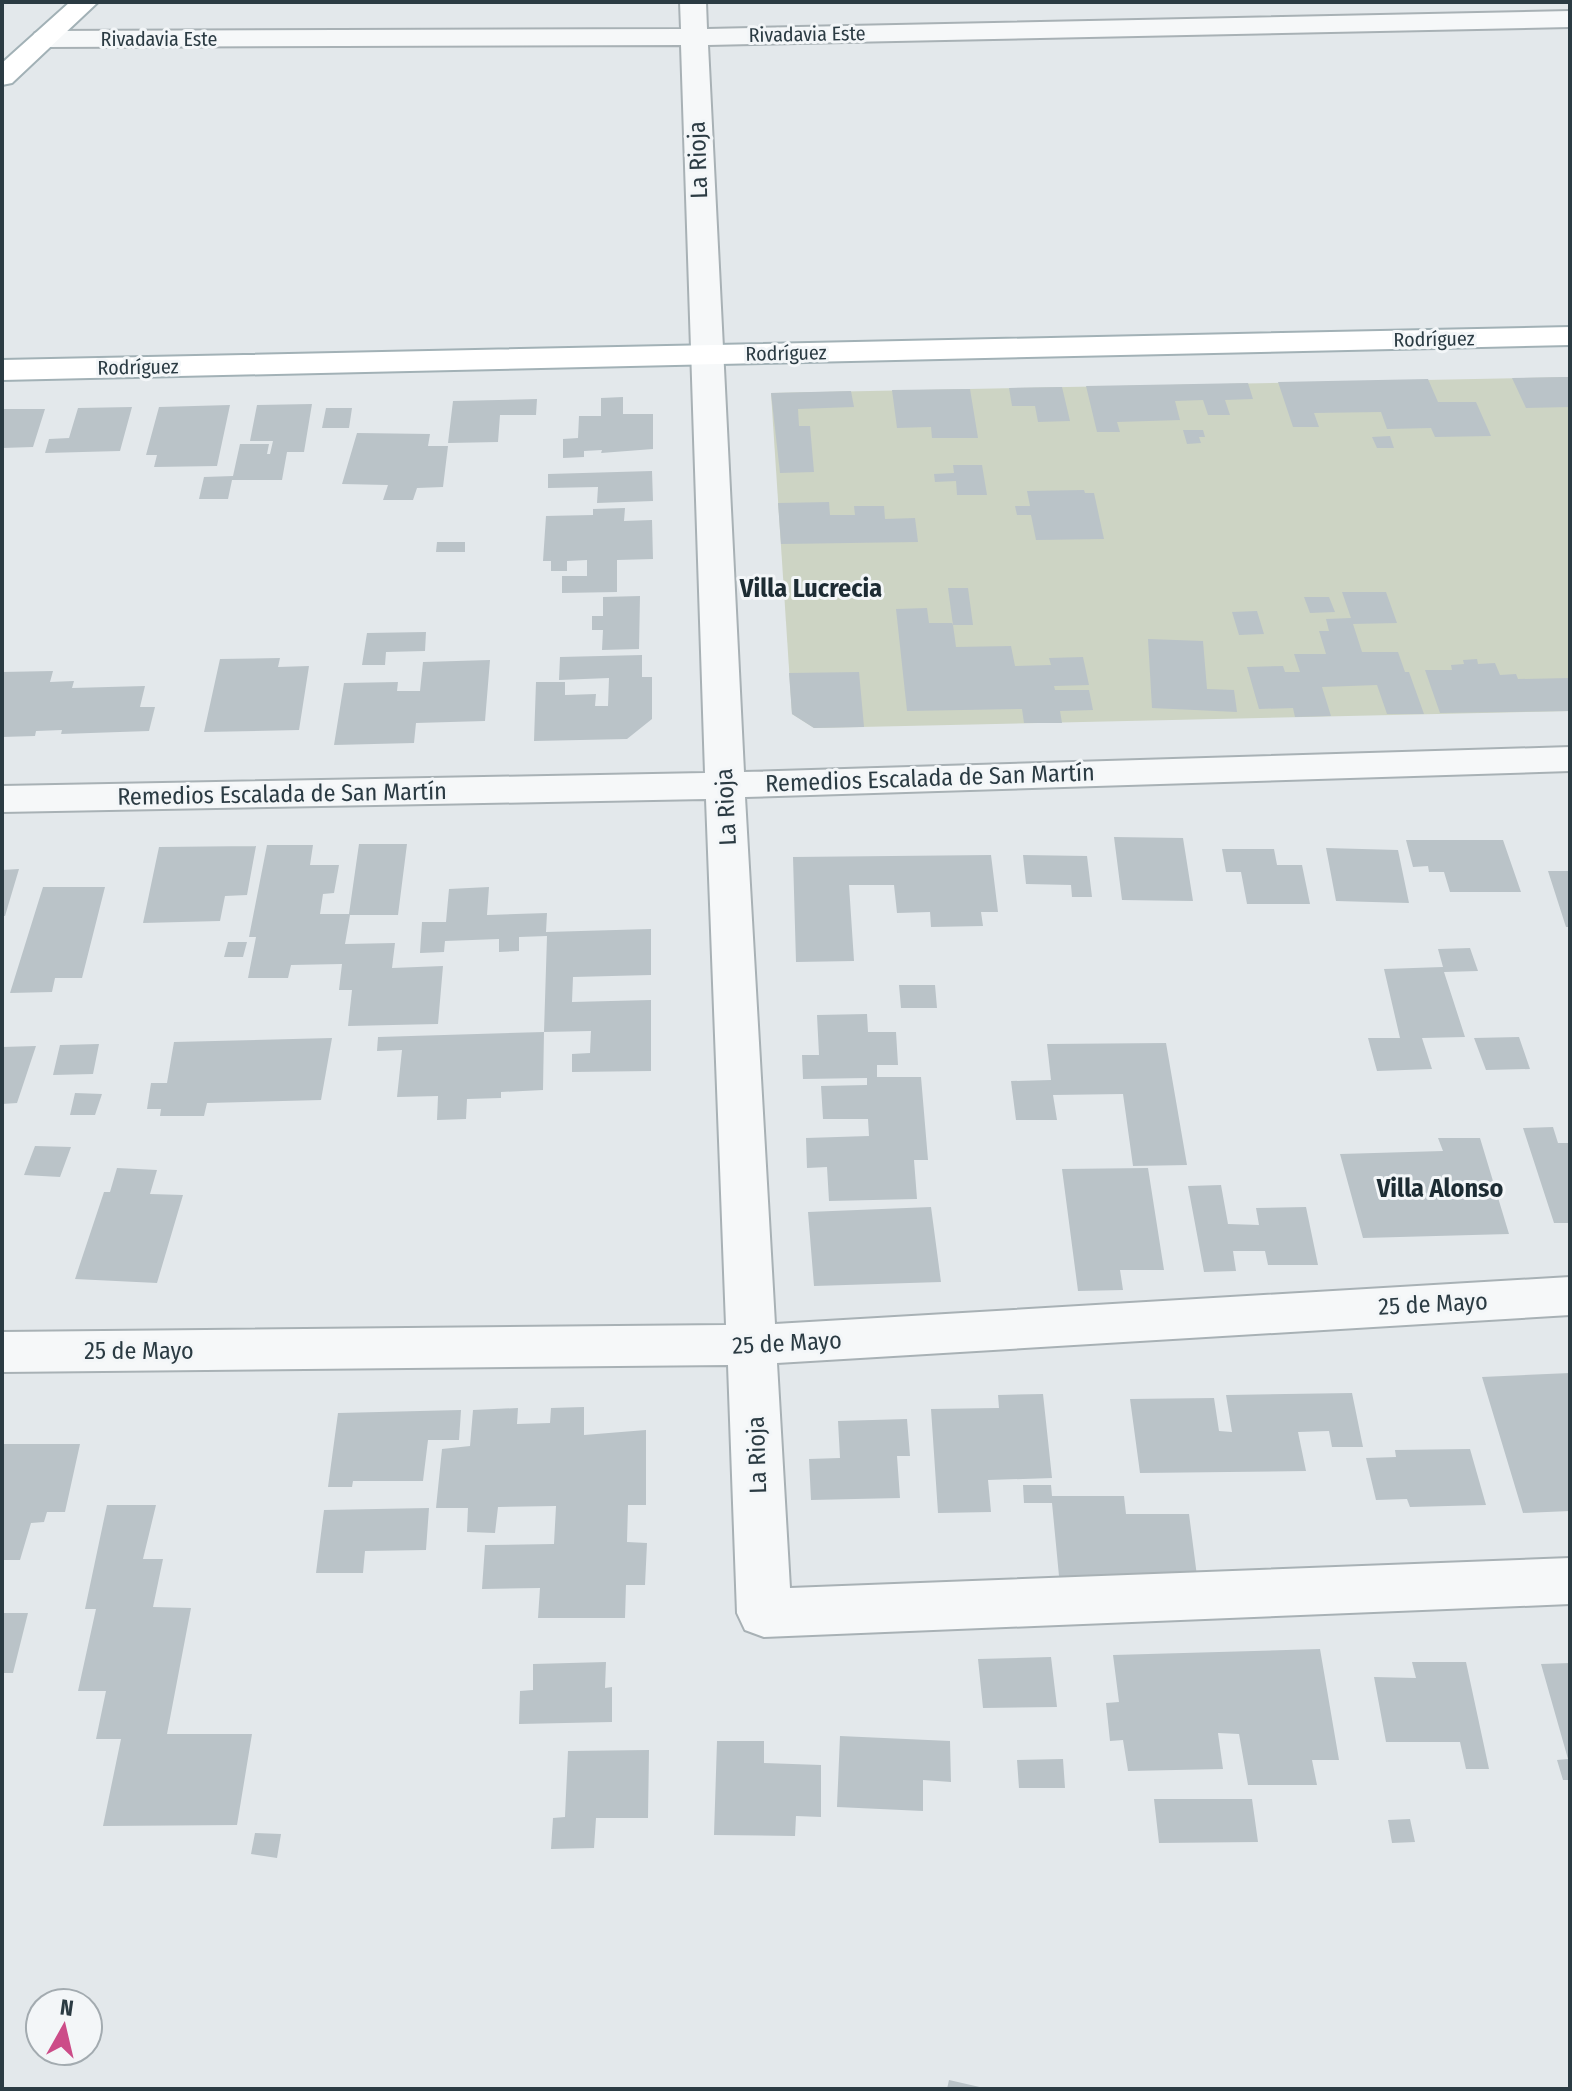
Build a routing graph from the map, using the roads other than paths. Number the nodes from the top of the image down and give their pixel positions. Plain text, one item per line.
1 (85, 2) edge
2 (693, 2) edge
3 (1570, 19) edge
4 (694, 37) junction
5 (44, 39) junction
6 (2, 77) edge
7 (1570, 336) edge
8 (705, 355) junction
9 (2, 370) edge
10 (1570, 759) edge
11 (725, 784) junction
12 (2, 799) edge
13 (1570, 1296) edge
14 (752, 1345) junction
15 (2, 1352) edge
16 (1570, 1581) edge

1 - 5 main road
2 - 4 street, La Rioja
3 - 4 street, Rivadavia Este
4 - 5 street, Rivadavia Este
4 - 8 street, La Rioja
5 - 6 main road
7 - 8 main road, Rodríguez
8 - 9 main road, Rodríguez
8 - 11 street, La Rioja
10 - 11 street, Remedios Escalada de San Martín
11 - 12 street, Remedios Escalada de San Martín
11 - 14 street, La Rioja
13 - 14 street, 25 de Mayo
14 - 15 street, 25 de Mayo
14 - 16 street, La Rioja

